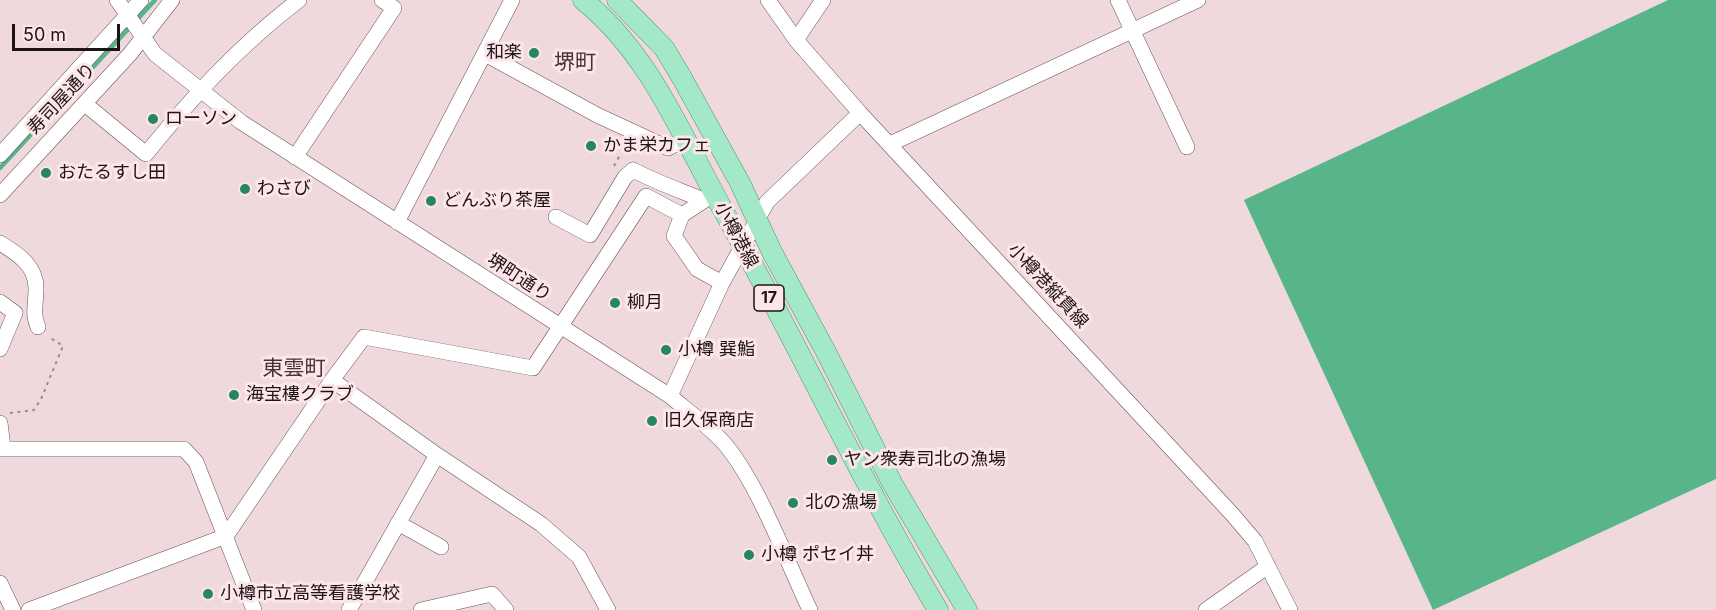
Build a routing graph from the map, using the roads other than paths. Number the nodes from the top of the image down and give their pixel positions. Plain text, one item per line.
1 (117, 0) edge
2 (141, 0) edge
3 (172, 0) edge
4 (299, 0) edge
5 (382, 0) edge
6 (512, 0) edge
7 (583, 0) edge
8 (617, 0) edge
9 (768, 0) edge
10 (823, 0) edge
11 (1118, 0) edge
12 (1198, 0) edge
13 (136, 25) junction
14 (1132, 31) junction
15 (796, 40) junction
16 (485, 54) junction
17 (198, 90) junction
18 (84, 104) junction
19 (860, 113) junction
20 (684, 140) junction
21 (890, 144) junction
22 (1187, 147) dead end
23 (0, 155) edge
24 (295, 157) junction
25 (0, 195) edge
26 (709, 197) junction
27 (682, 215) junction
28 (556, 217) dead end
29 (757, 218) junction
30 (397, 222) junction
31 (0, 243) edge
32 (743, 244) junction
33 (722, 283) junction
34 (0, 302) edge
35 (38, 327) road end
36 (561, 328) junction
37 (0, 349) edge
38 (332, 380) junction
39 (670, 396) junction
40 (0, 423) edge
41 (1, 448) edge
42 (437, 455) junction
43 (398, 523) junction
44 (226, 536) junction
45 (441, 547) dead end
46 (1268, 566) junction
47 (0, 583) edge
48 (464, 605) edge
49 (1287, 609) edge
50 (14, 610) edge
51 (29, 610) edge
52 (254, 610) edge
53 (349, 610) edge
54 (421, 610) edge
55 (506, 610) edge
56 (608, 610) edge
57 (810, 610) edge
58 (938, 610) edge
59 (967, 610) edge
60 (1206, 610) edge

1 - 13 street, 堺町通り
2 - 13 street, 寿司屋通り
3 - 13 street, 寿司屋通り
4 - 17 street
5 - 24 street
6 - 16 street
7 - 20 main road, 小樽港線 / 17
8 - 29 main road, 小樽港線 / 17
9 - 15 street, 小樽港縦貫線
10 - 15 street
11 - 14 street
12 - 14 street
13 - 17 street, 堺町通り
13 - 18 street, 寿司屋通り
13 - 23 street, 寿司屋通り
14 - 21 street
14 - 22 street
15 - 19 street, 小樽港縦貫線
16 - 20 street
16 - 30 street
17 - 18 street
17 - 24 street, 堺町通り
18 - 25 street, 寿司屋通り
19 - 21 street, 小樽港縦貫線
19 - 29 street
20 - 26 main road, 小樽港線 / 17
21 - 46 street, 小樽港縦貫線
24 - 30 street, 堺町通り
26 - 27 street
26 - 28 street
26 - 32 main road, 小樽港線 / 17
27 - 33 street
27 - 36 street
29 - 32 street
29 - 59 main road, 小樽港線 / 17
30 - 36 street, 堺町通り
31 - 35 street
32 - 33 street
32 - 58 main road, 小樽港線 / 17
33 - 39 street
34 - 37 street
36 - 38 street
36 - 39 street, 堺町通り
38 - 42 street
38 - 44 street
39 - 57 street, 堺町通り
40 - 41 street
41 - 44 street
42 - 43 street
42 - 56 street
43 - 45 street
43 - 53 street
44 - 51 street
44 - 52 street
46 - 49 street, 小樽港縦貫線
46 - 60 street
47 - 50 street
48 - 54 street
48 - 55 street

